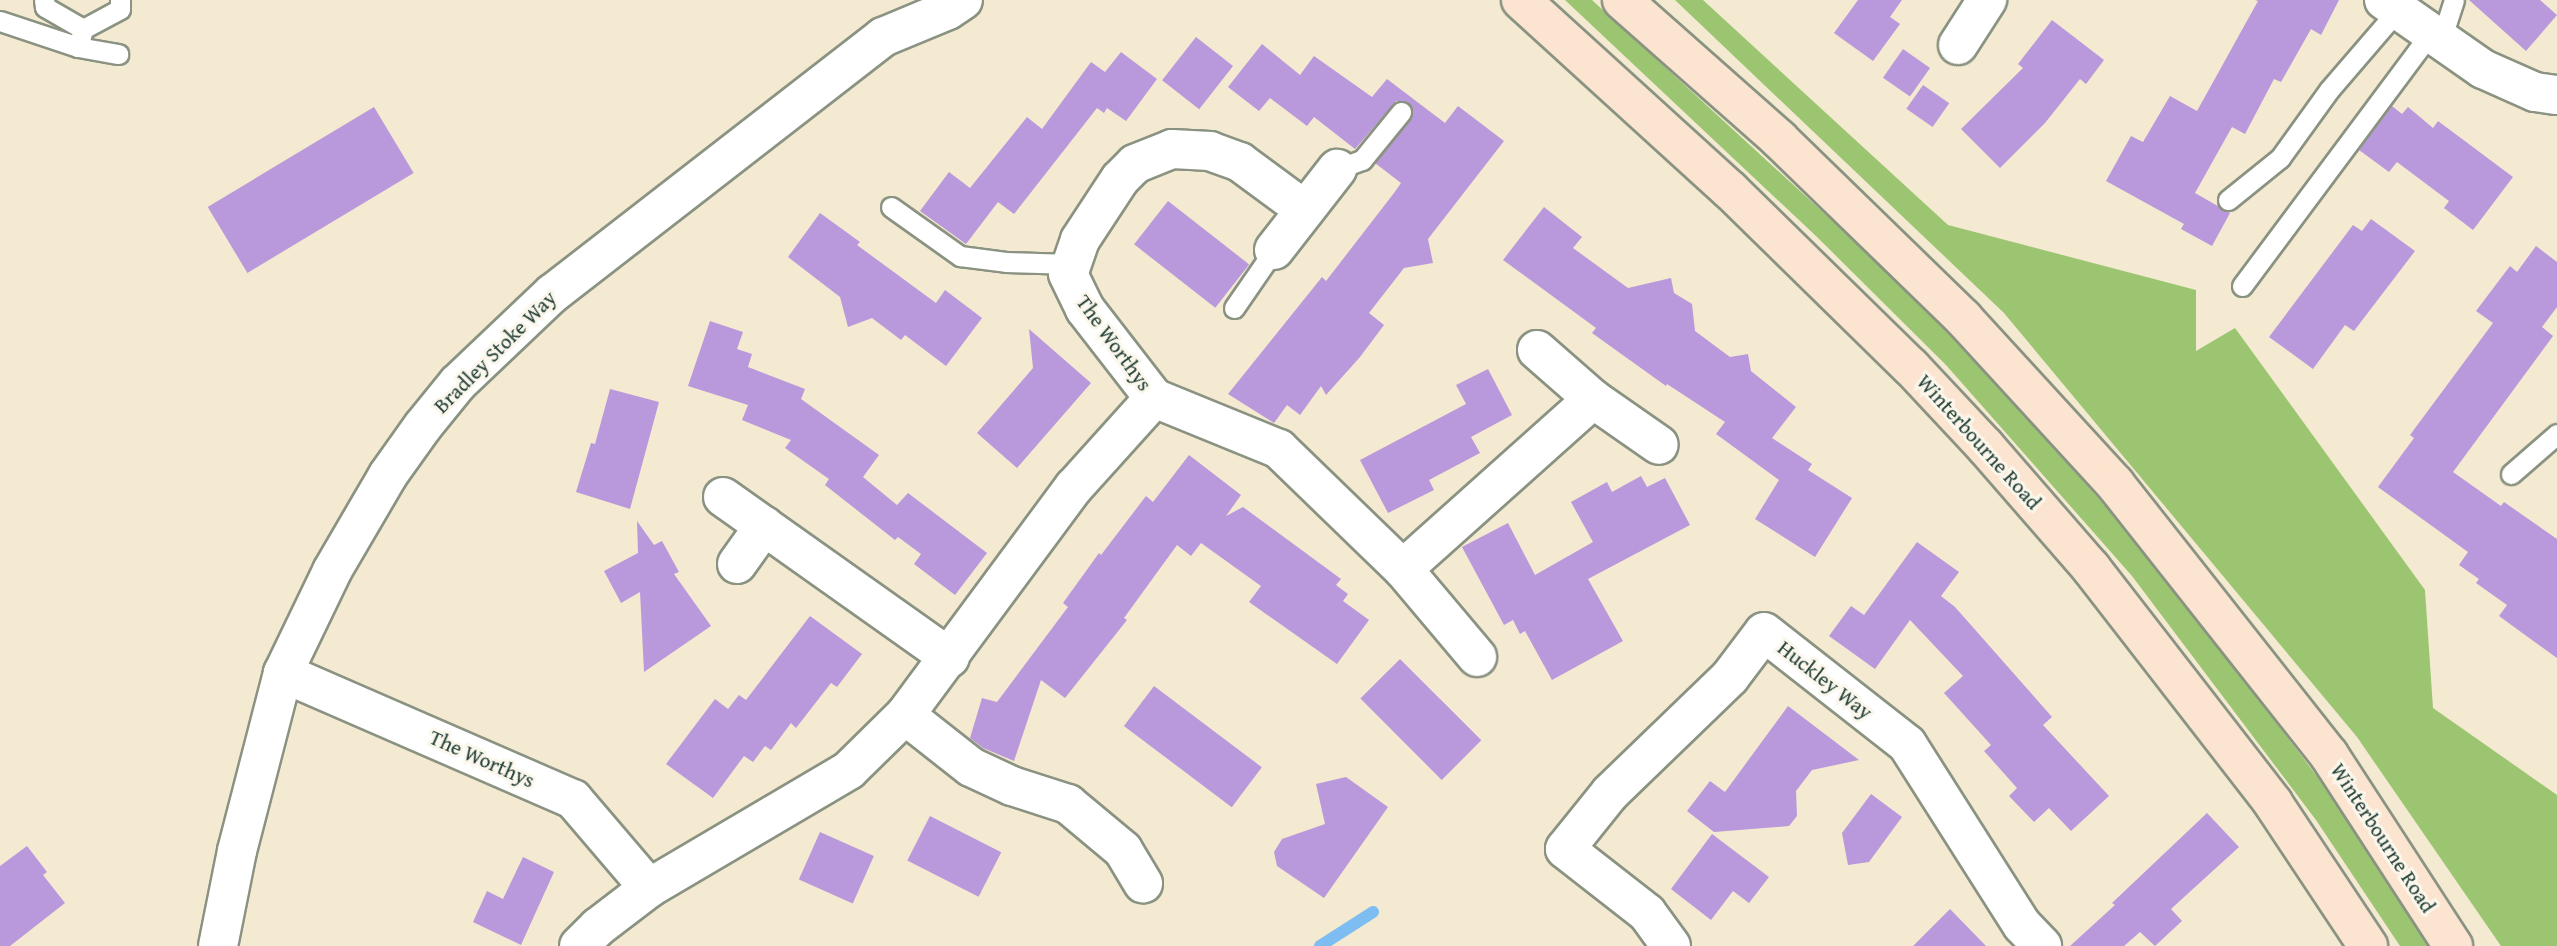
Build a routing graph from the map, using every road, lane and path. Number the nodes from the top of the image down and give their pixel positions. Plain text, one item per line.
1 (44, 0) edge
2 (120, 0) edge
3 (899, 0) edge
4 (963, 0) edge
5 (1521, 0) edge
6 (1622, 0) edge
7 (1987, 0) edge
8 (2454, 0) edge
9 (2390, 5) edge
10 (0, 21) edge
11 (2436, 36) junction
12 (883, 37) junction
13 (81, 38) junction
14 (1958, 45) dead end
15 (118, 54) dead end
16 (2557, 95) edge
17 (1401, 112) dead end
18 (1337, 169) joint
19 (2228, 200) dead end
20 (891, 207) dead end
21 (1305, 210) junction
22 (1274, 250) joint
23 (1072, 264) junction
24 (2242, 286) dead end
25 (1234, 308) dead end
26 (1537, 350) dead end
27 (1154, 398) junction
28 (1593, 398) junction
29 (2557, 434) edge
30 (1660, 445) dead end
31 (2511, 474) dead end
32 (723, 497) dead end
33 (764, 526) junction
34 (737, 564) dead end
35 (1403, 569) junction
36 (1477, 657) dead end
37 (950, 658) junction
38 (283, 673) junction
39 (905, 715) junction
40 (1143, 883) dead end
41 (649, 888) junction
42 (218, 946) edge
43 (579, 946) edge
44 (1671, 946) edge
45 (2042, 946) edge
46 (2368, 946) edge
47 (2453, 946) edge

1 - 13 lane
2 - 13 lane
3 - 12 street, Bradley Stoke Way
4 - 12 street, Bradley Stoke Way
5 - 46 main road, Winterbourne Road
6 - 47 main road, Winterbourne Road
7 - 14 street
8 - 11 lane
9 - 11 street
9 - 19 lane
10 - 13 lane
11 - 16 street
11 - 24 lane
12 - 38 street, Bradley Stoke Way
13 - 15 lane
17 - 18 lane
18 - 21 street
20 - 23 lane
21 - 22 street
21 - 23 street
22 - 25 lane
23 - 27 street, The Worthys
26 - 28 street
27 - 35 street, The Worthys
27 - 37 street, The Worthys
28 - 30 street
28 - 35 street
29 - 31 lane
32 - 33 street
33 - 34 street
33 - 37 street
35 - 36 street, The Worthys
37 - 39 street, The Worthys
38 - 41 street, The Worthys
38 - 42 street, Bradley Stoke Way
39 - 40 street
39 - 41 street, The Worthys
41 - 43 street, The Worthys
44 - 45 street, Huckley Way

